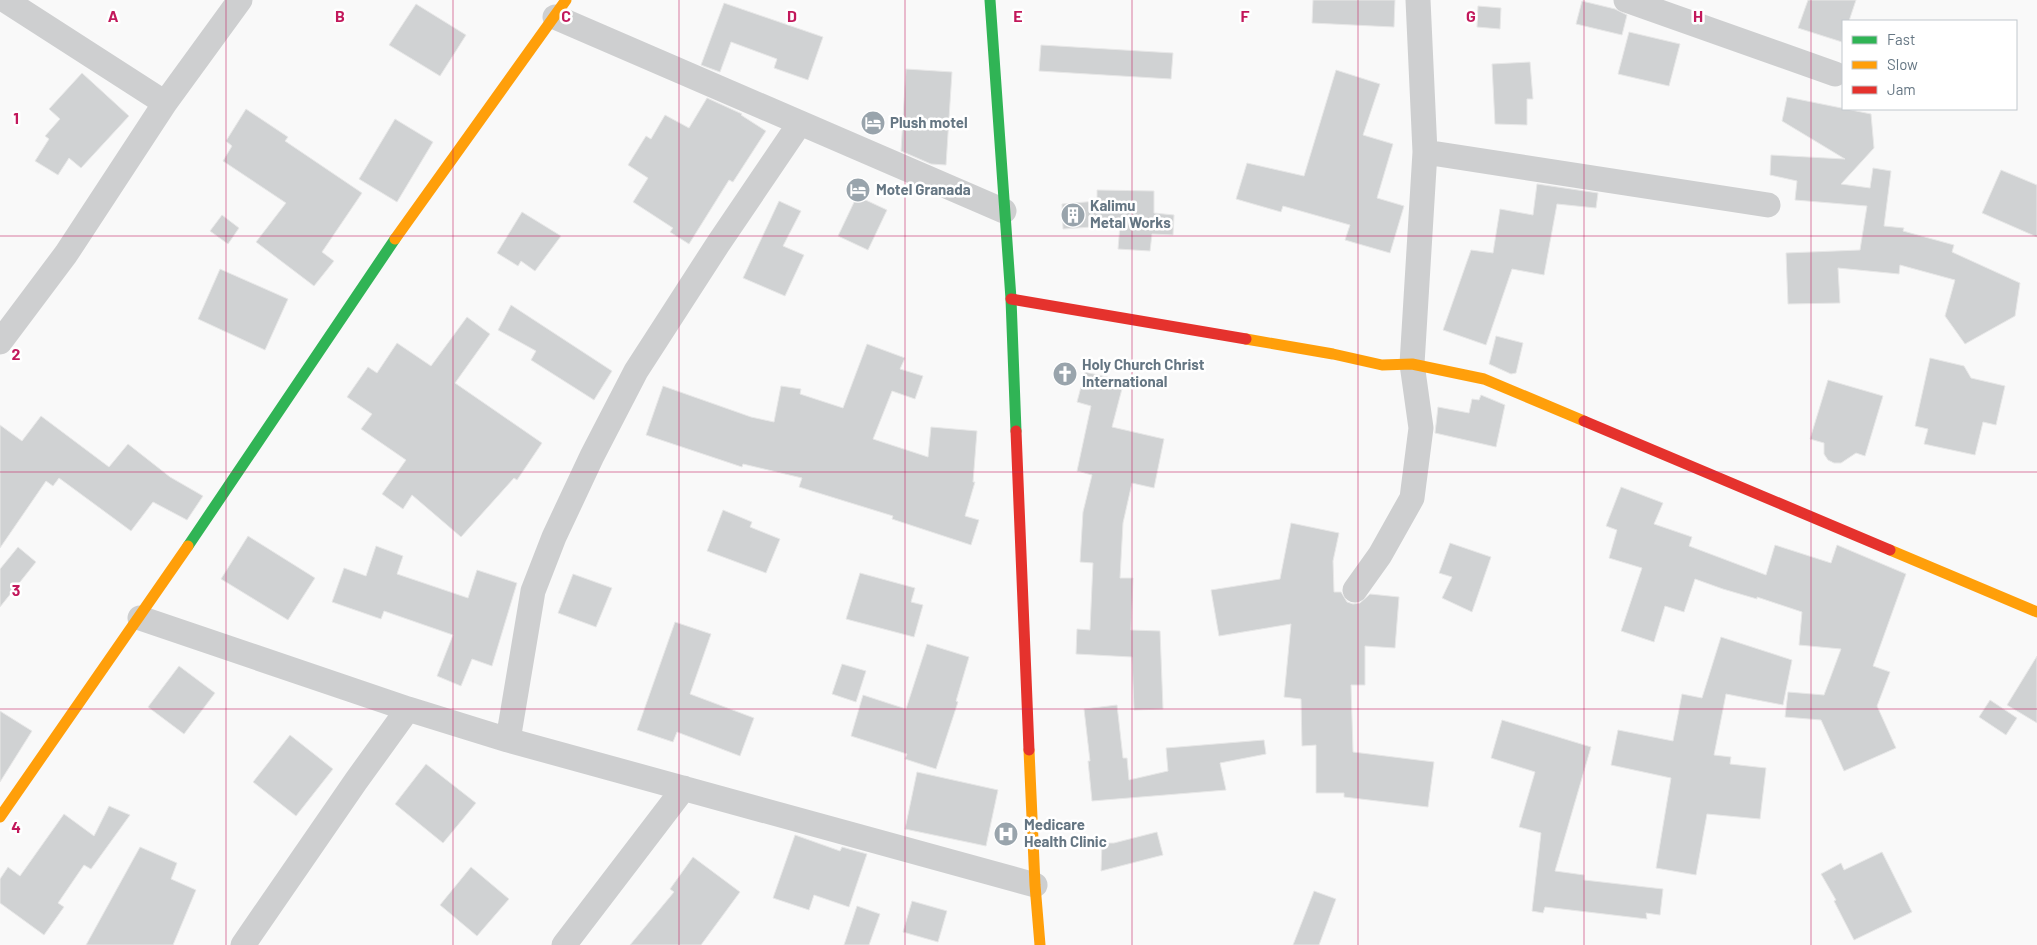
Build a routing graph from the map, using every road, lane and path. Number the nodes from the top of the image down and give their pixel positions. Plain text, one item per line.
1 (5, 0) edge
2 (240, 0) edge
3 (990, 0) edge
4 (1418, 0) edge
5 (1626, 0) edge
6 (560, 8) edge
7 (1835, 74) dead end
8 (165, 103) junction
9 (800, 124) junction
10 (1425, 152) junction
11 (1768, 205) dead end
12 (1004, 211) junction
13 (1011, 299) junction
14 (8, 316) edge
15 (0, 342) edge
16 (1412, 364) junction
17 (1355, 590) dead end
18 (2037, 612) edge
19 (140, 618) junction
20 (408, 709) junction
21 (508, 740) junction
22 (684, 788) junction
23 (0, 817) edge
24 (1035, 885) junction
25 (243, 945) edge
26 (564, 945) edge
27 (1040, 945) edge

1 - 8 street
2 - 8 street
3 - 12 street
4 - 10 street
5 - 7 street
6 - 9 street
6 - 19 street
8 - 14 street
9 - 12 street
9 - 21 street
10 - 11 street
10 - 16 street
12 - 13 street
13 - 16 street
13 - 24 street
14 - 15 street
16 - 17 street
16 - 18 street
19 - 20 street
19 - 23 street
20 - 21 street
20 - 25 street
21 - 22 street
22 - 24 street
22 - 26 street
24 - 27 street

